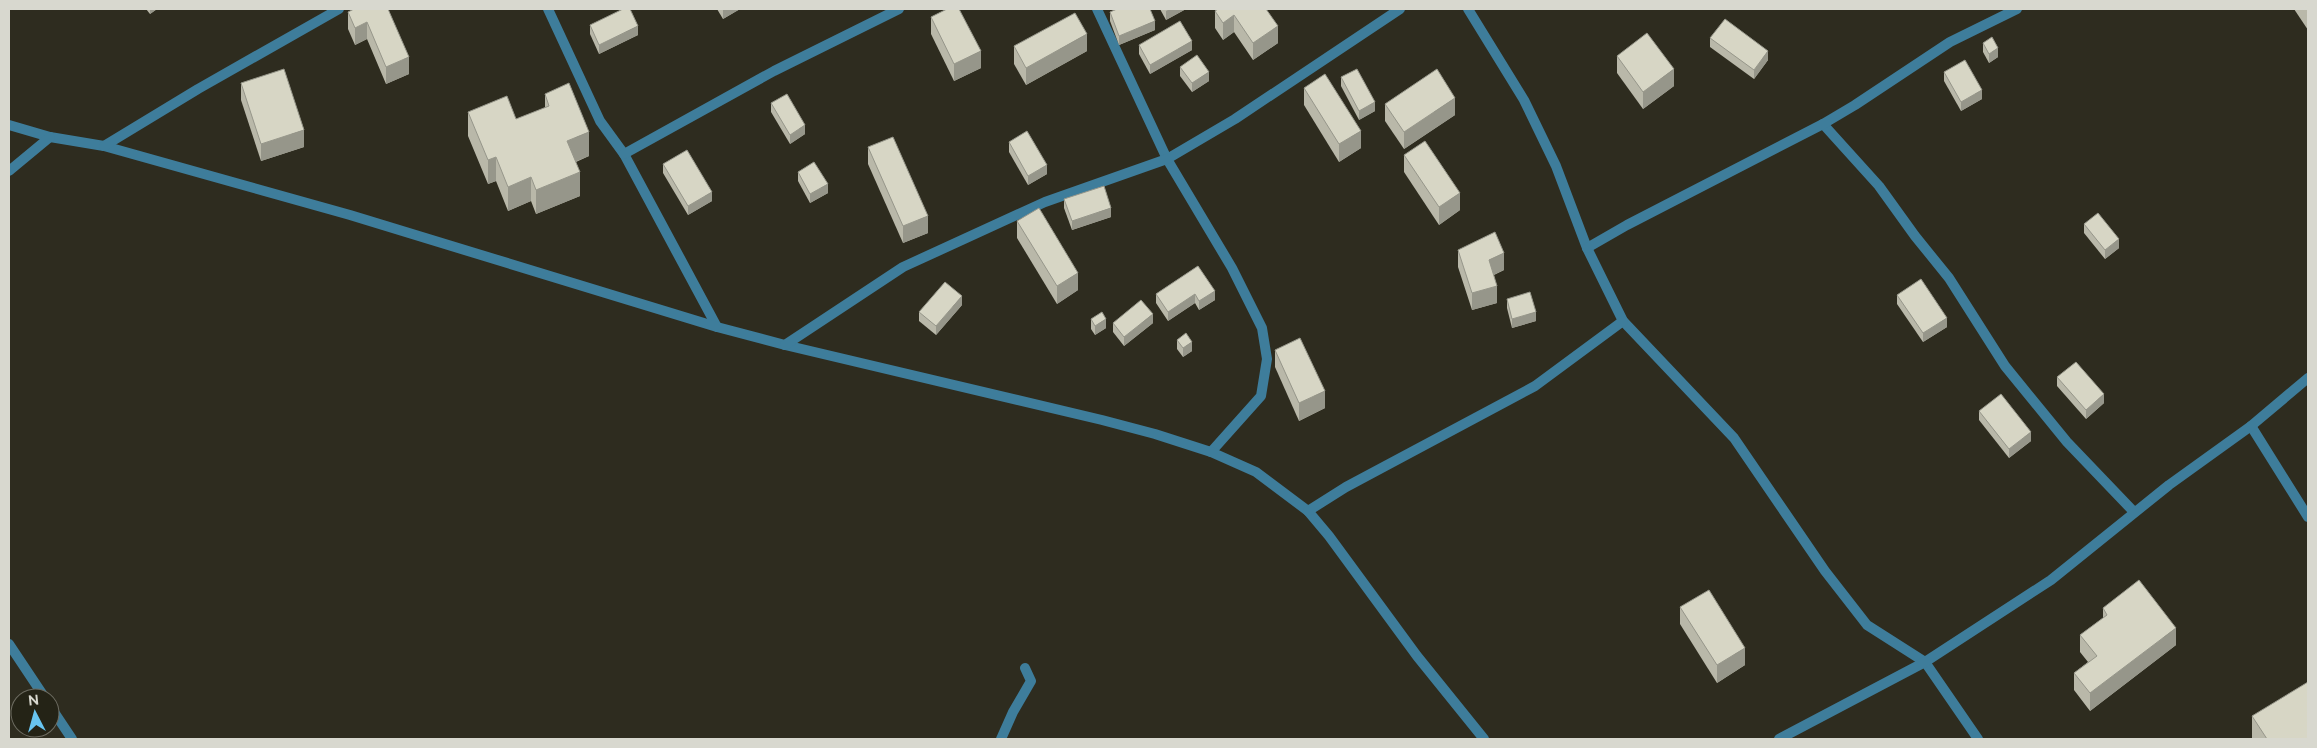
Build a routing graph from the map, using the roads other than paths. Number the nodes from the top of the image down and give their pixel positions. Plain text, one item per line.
1 (339, 9) edge
2 (548, 9) edge
3 (899, 9) edge
4 (1097, 9) edge
5 (1400, 9) edge
6 (1468, 9) edge
7 (2017, 9) edge
8 (1823, 124) junction
9 (9, 125) edge
10 (50, 137) junction
11 (104, 146) junction
12 (624, 154) junction
13 (1167, 159) junction
14 (9, 171) edge
15 (1587, 248) junction
16 (1623, 320) junction
17 (717, 326) junction
18 (785, 345) junction
19 (2308, 378) edge
20 (2251, 426) junction
21 (1212, 452) junction
22 (1308, 511) junction
23 (2134, 512) junction
24 (2308, 517) edge
25 (9, 644) edge
26 (1925, 662) junction
27 (1025, 668) dead end
28 (38, 688) edge
29 (60, 721) edge
30 (72, 739) edge
31 (1001, 739) edge
32 (1484, 739) edge
33 (1779, 739) edge
34 (1978, 739) edge

1 - 11 street
2 - 12 street
3 - 12 street
4 - 13 street
5 - 13 street
6 - 15 street
7 - 8 street
8 - 15 street
8 - 23 street
9 - 10 street
10 - 11 street
10 - 14 street
11 - 17 street
12 - 17 street
13 - 18 street
13 - 21 street
15 - 16 street
16 - 22 street
16 - 26 street
17 - 18 street
18 - 21 street
19 - 20 street
20 - 23 street
20 - 24 street
21 - 22 street
22 - 32 street
23 - 26 street
25 - 28 street
26 - 33 street
26 - 34 street
27 - 31 street
29 - 30 street

